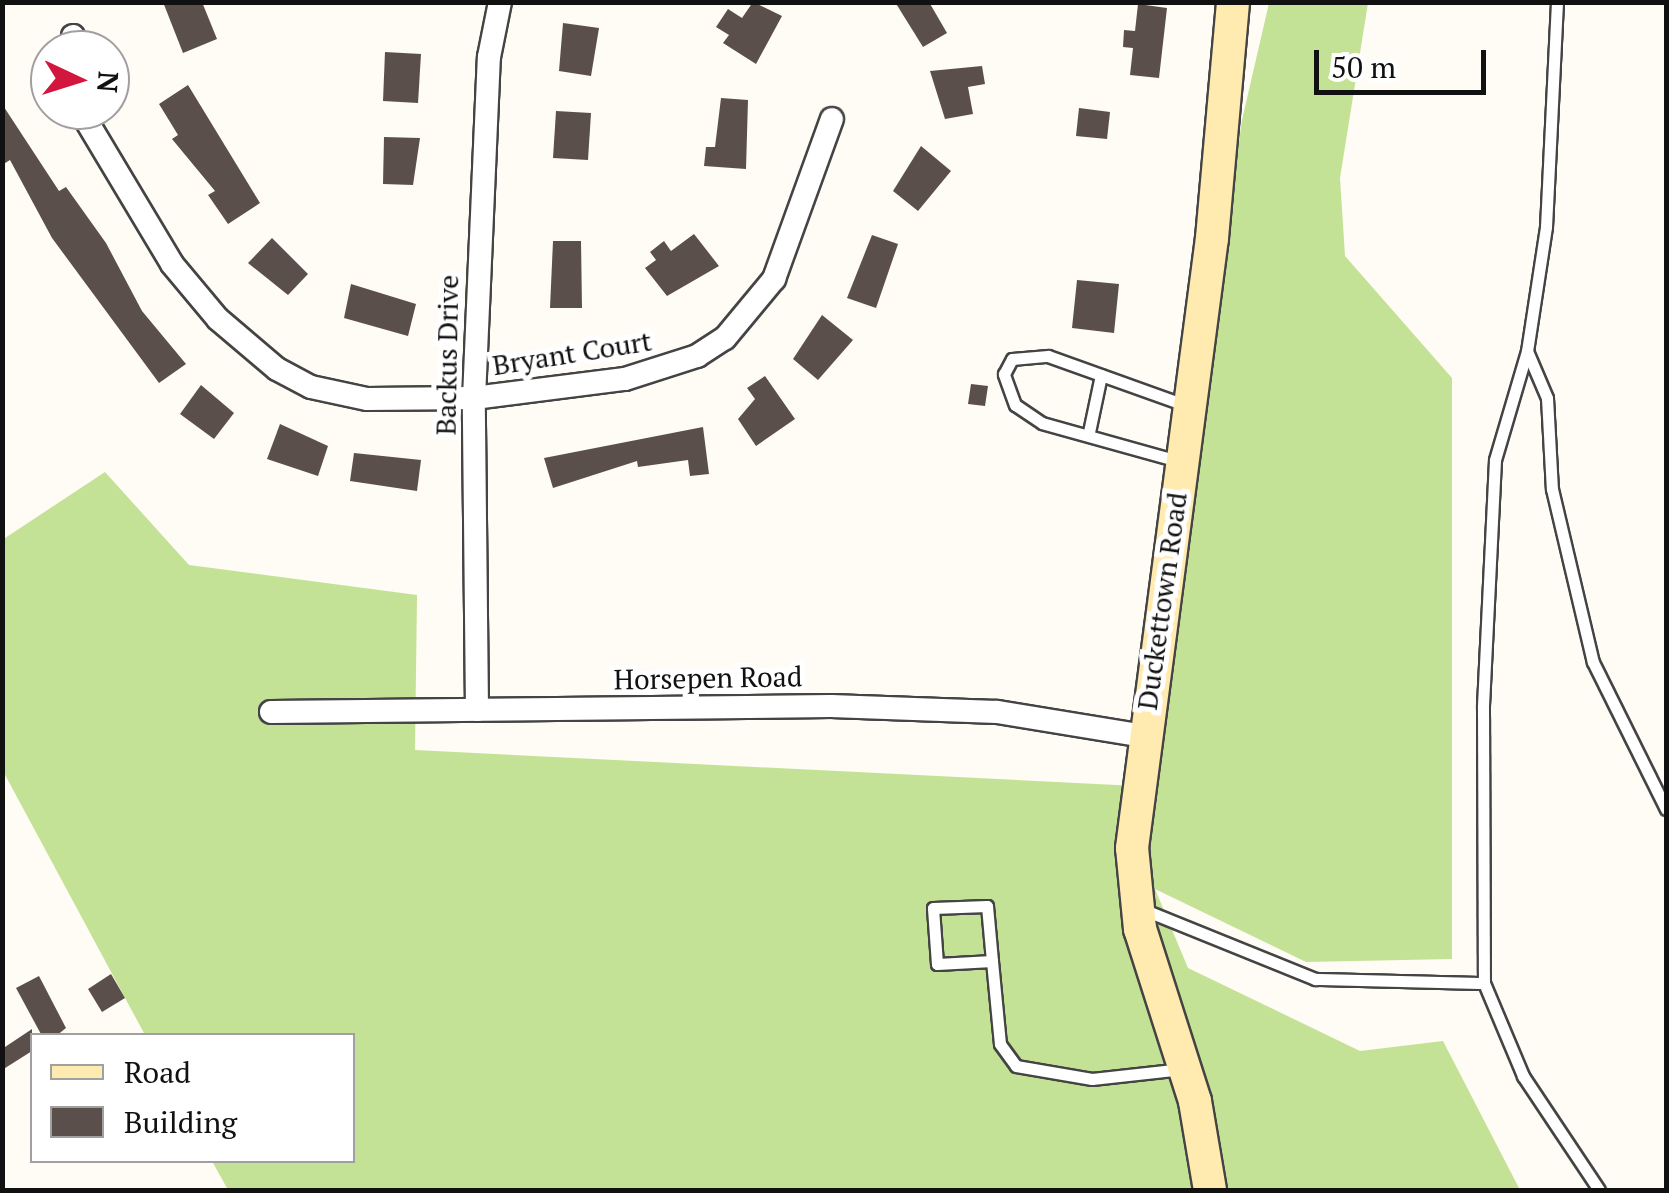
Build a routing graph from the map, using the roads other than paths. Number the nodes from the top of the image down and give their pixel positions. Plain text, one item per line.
1 (500, 2) edge
2 (1233, 2) edge
3 (1557, 2) edge
4 (832, 119) dead end
5 (92, 130) edge
6 (1527, 351) junction
7 (1102, 375) junction
8 (474, 398) junction
9 (1189, 406) junction
10 (1089, 432) junction
11 (1182, 462) junction
12 (477, 710) junction
13 (271, 712) dead end
14 (1143, 736) junction
15 (1666, 809) edge
16 (1136, 907) junction
17 (992, 961) junction
18 (1484, 983) junction
19 (1186, 1068) junction
20 (1210, 1190) edge
21 (1599, 1190) edge

1 - 8 street, Backus Drive
2 - 9 street, Duckettown Road
3 - 6 lane
4 - 8 street, Bryant Court
5 - 8 street, Bryant Court
6 - 15 lane
6 - 18 lane
7 - 9 lane
7 - 10 lane
7 - 10 lane
8 - 12 street, Backus Drive
9 - 11 street, Duckettown Road
10 - 11 lane
11 - 14 street, Duckettown Road
12 - 13 street, Horsepen Road
12 - 14 street, Horsepen Road
14 - 16 street, Duckettown Road
16 - 18 lane
16 - 19 street, Duckettown Road
17 - 17 lane
17 - 19 lane
18 - 21 lane
19 - 20 street, Duckettown Road

